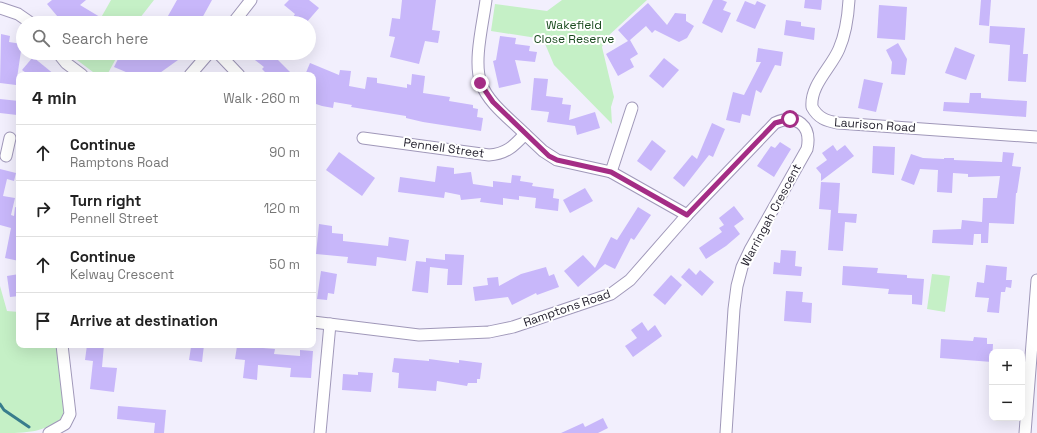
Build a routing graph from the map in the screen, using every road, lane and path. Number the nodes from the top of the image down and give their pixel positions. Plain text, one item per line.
1 (251, 0) edge
2 (486, 0) edge
3 (849, 0) edge
4 (0, 8) edge
5 (21, 16) edge
6 (238, 16) edge
7 (64, 60) edge
8 (203, 60) edge
9 (225, 60) edge
10 (78, 72) edge
11 (193, 72) edge
12 (236, 72) edge
13 (632, 108) dead end
14 (798, 122) joint
15 (525, 134) junction
16 (1037, 137) edge
17 (363, 138) dead end
18 (611, 172) junction
19 (687, 215) junction
20 (1037, 280) edge
21 (316, 322) edge
22 (330, 324) junction
23 (62, 348) edge
24 (50, 433) edge
25 (320, 433) edge
26 (726, 433) edge
27 (1025, 433) edge

1 - 6 street
2 - 15 street
3 - 16 street, Laurison Road
4 - 5 street
7 - 10 street
8 - 11 street
9 - 12 street
13 - 18 street
14 - 19 street, Ramptons Road
14 - 26 street, Warringah Crescent
15 - 17 street, Pennell Street
15 - 18 street
18 - 19 street
19 - 22 street, Ramptons Road
20 - 27 street
21 - 22 street, Ramptons Road
22 - 25 street
23 - 24 street

